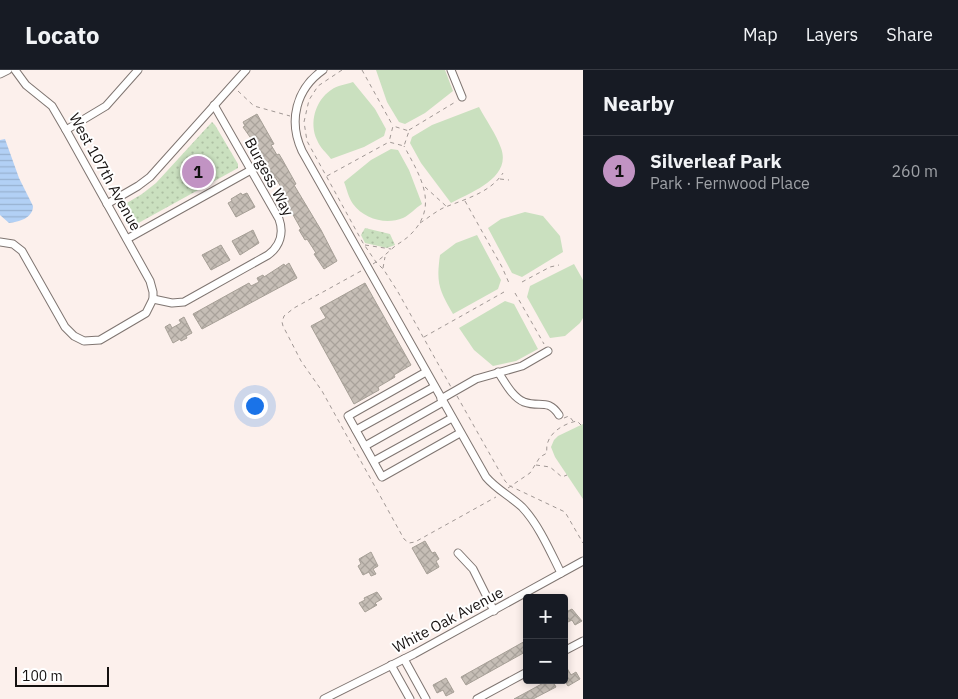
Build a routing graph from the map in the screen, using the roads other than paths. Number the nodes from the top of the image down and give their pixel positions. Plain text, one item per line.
1 (8, 70) edge
2 (15, 70) edge
3 (138, 70) edge
4 (246, 70) edge
5 (323, 70) edge
6 (450, 70) edge
7 (0, 74) edge
8 (462, 97) road end
9 (214, 105) junction
10 (66, 130) junction
11 (251, 170) junction
12 (107, 204) junction
13 (127, 239) junction
14 (0, 242) edge
15 (153, 299) junction
16 (548, 351) road end
17 (426, 372) junction
18 (498, 372) junction
19 (434, 386) junction
20 (442, 400) junction
21 (452, 418) junction
22 (560, 418) road end
23 (356, 430) junction
24 (460, 433) junction
25 (365, 446) junction
26 (374, 461) junction
27 (458, 553) dead end
28 (583, 561) edge
29 (561, 573) junction
30 (494, 611) junction
31 (583, 641) edge
32 (568, 649) edge
33 (404, 659) junction
34 (391, 666) junction
35 (523, 674) edge
36 (324, 699) edge
37 (410, 699) edge
38 (426, 699) edge
39 (477, 699) edge

1 - 7 street
2 - 10 street, West 107th Avenue
3 - 10 street
4 - 9 street
5 - 17 street
6 - 8 street
9 - 11 street, Burgess Way
9 - 12 street
10 - 12 street, West 107th Avenue
11 - 13 street
11 - 15 street, Burgess Way
12 - 13 street, West 107th Avenue
13 - 15 street, West 107th Avenue
14 - 15 street
16 - 18 street
17 - 19 street
17 - 23 street
18 - 20 street
18 - 22 street
19 - 20 street
19 - 23 street
20 - 21 street
20 - 25 street
21 - 24 street
21 - 26 street
23 - 25 street
24 - 26 street
24 - 29 street
25 - 26 street
27 - 30 street
28 - 29 street, White Oak Avenue
29 - 30 street, White Oak Avenue
30 - 33 street, White Oak Avenue
31 - 32 street
33 - 34 street, White Oak Avenue
33 - 38 street
34 - 36 street, White Oak Avenue
34 - 37 street
35 - 39 street

